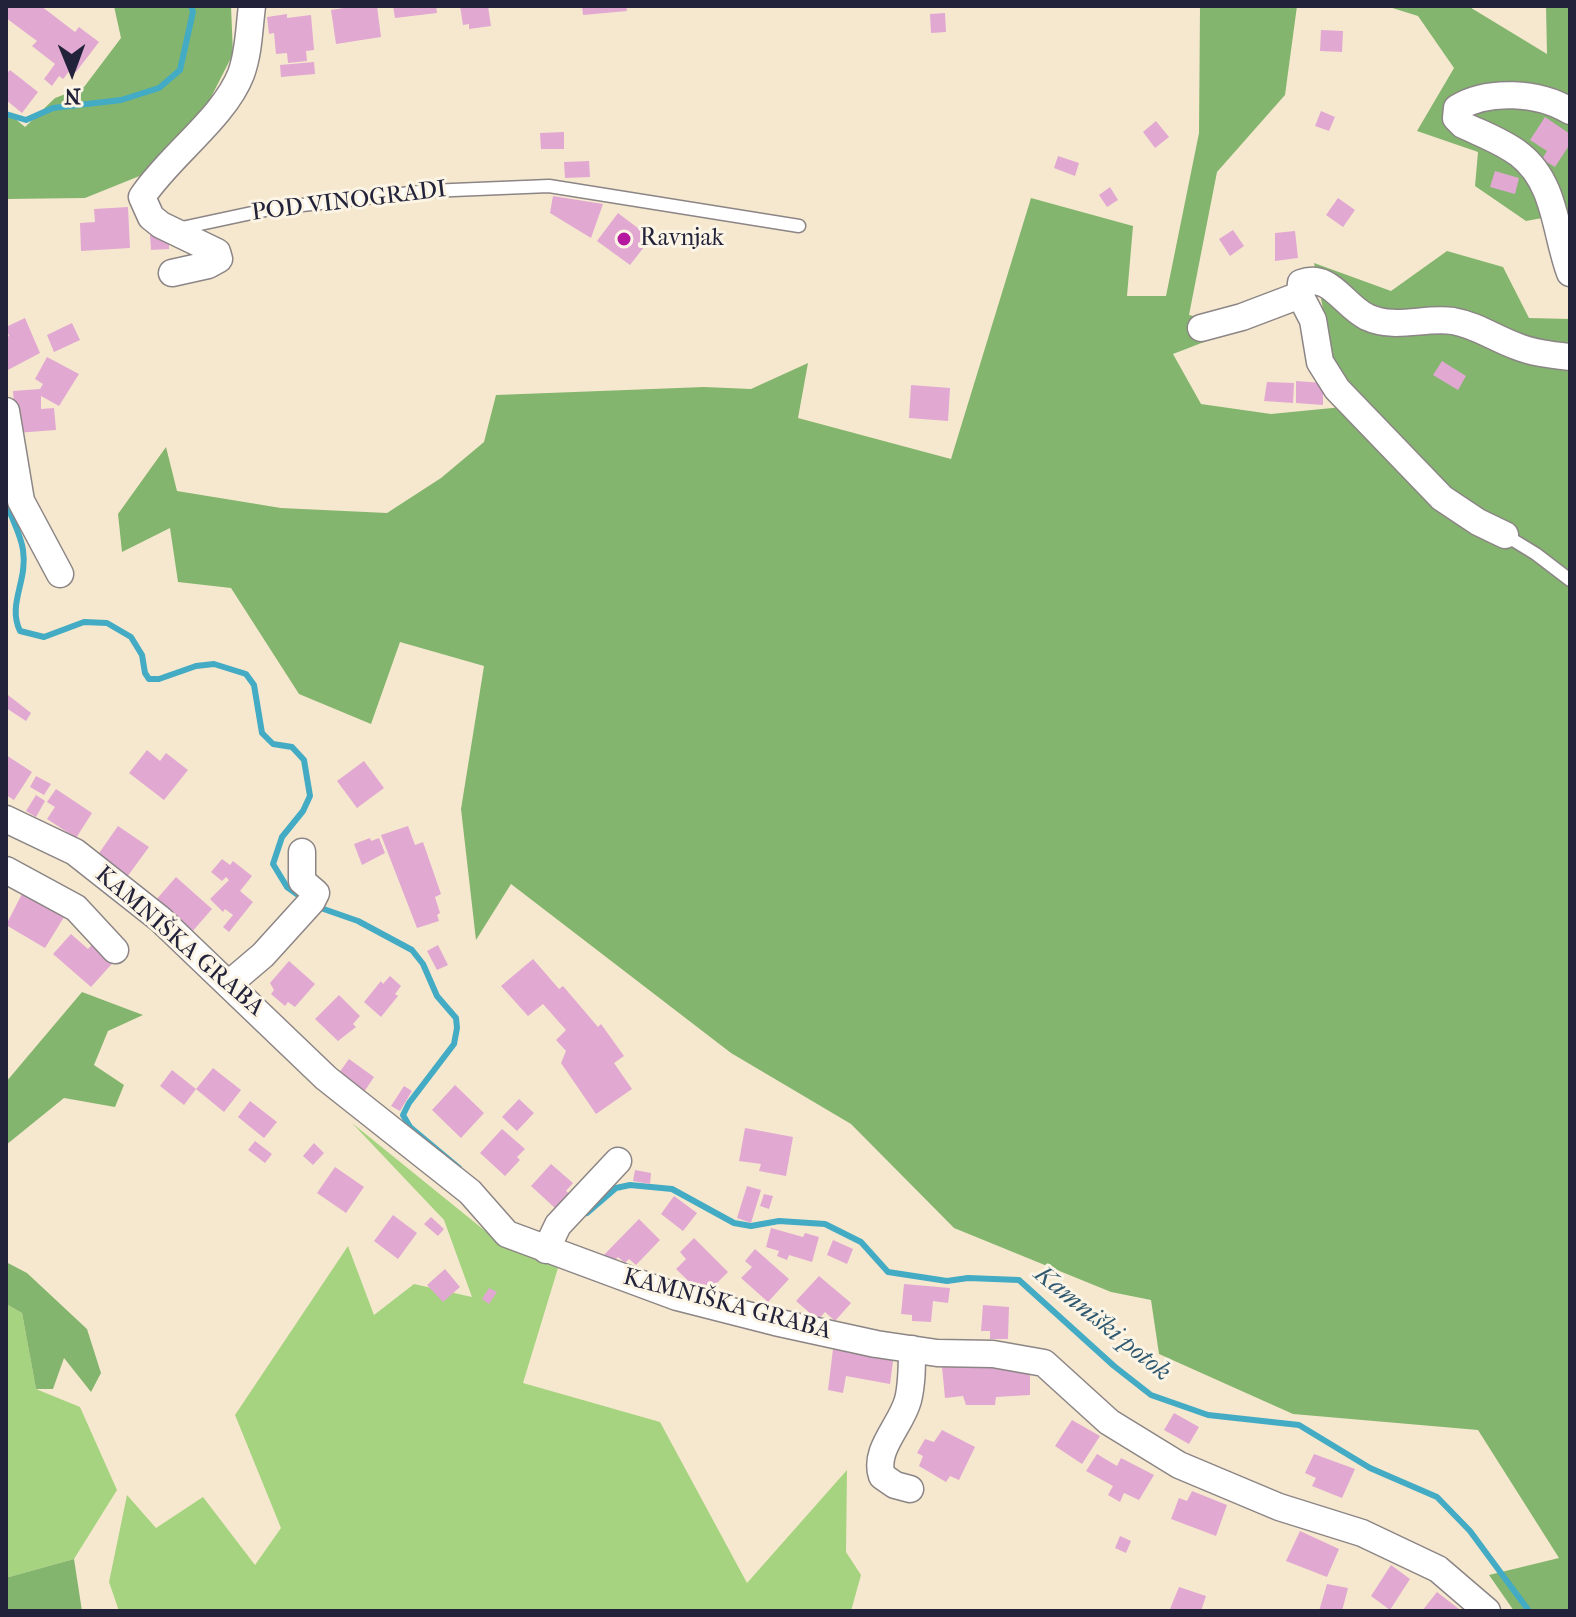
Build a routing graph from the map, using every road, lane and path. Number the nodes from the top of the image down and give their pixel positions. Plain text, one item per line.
1 (252, 6) edge
2 (1570, 111) edge
3 (799, 226) dead end
4 (175, 230) junction
5 (172, 273) dead end
6 (1570, 273) edge
7 (1300, 295) junction
8 (1201, 328) dead end
9 (1570, 357) edge
10 (6, 411) edge
11 (1505, 535) joint
12 (60, 574) dead end
13 (1570, 580) edge
14 (6, 819) edge
15 (302, 852) dead end
16 (6, 870) edge
17 (115, 950) dead end
18 (230, 983) junction
19 (618, 1161) dead end
20 (551, 1238) junction
21 (912, 1349) junction
22 (910, 1489) dead end
23 (1487, 1611) edge

1 - 4 street
2 - 6 street
3 - 4 lane, POD VINOGRADI
4 - 5 street
7 - 8 street
7 - 9 street
7 - 11 street
10 - 12 street
11 - 13 lane
14 - 18 street, KAMNIŠKA GRABA
15 - 18 street
16 - 17 street
18 - 20 street, KAMNIŠKA GRABA
19 - 20 street
20 - 21 street, KAMNIŠKA GRABA
21 - 22 street
21 - 23 street, KAMNIŠKA GRABA

